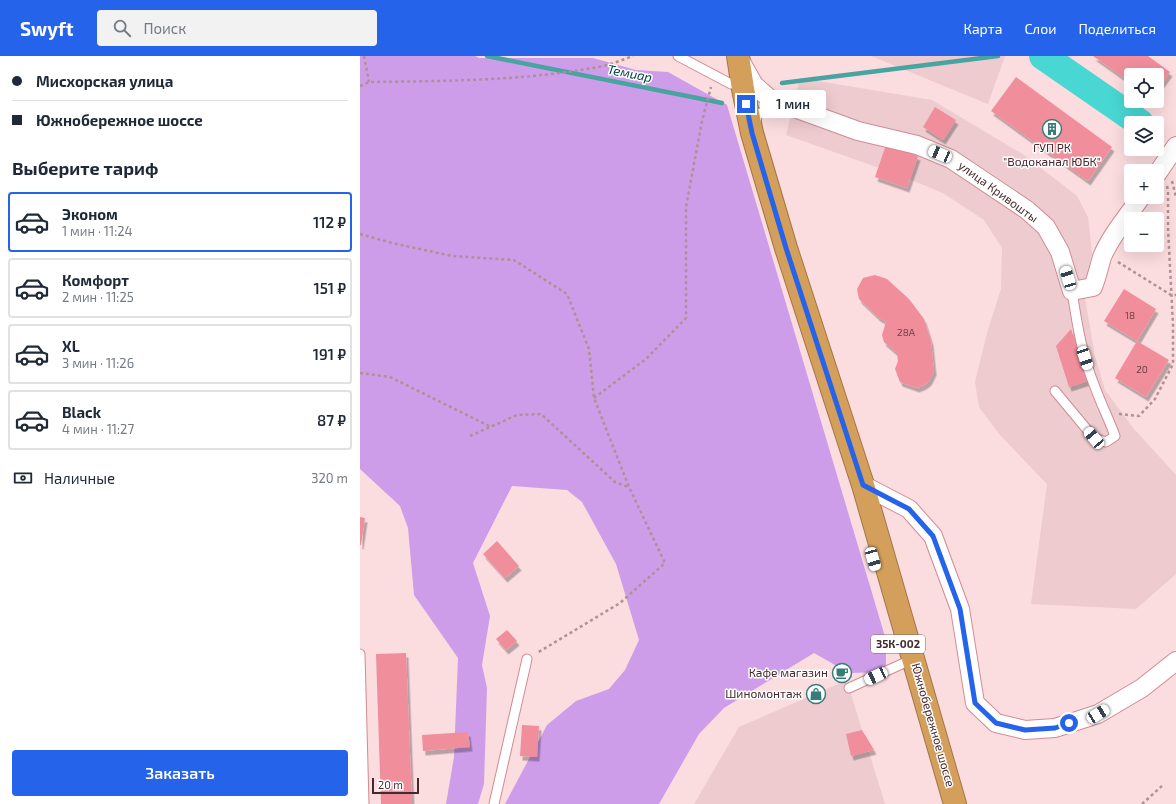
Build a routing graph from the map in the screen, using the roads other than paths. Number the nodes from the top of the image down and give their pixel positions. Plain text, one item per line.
1 (678, 56) edge
2 (734, 63) edge
3 (804, 111) junction
4 (752, 133) junction
5 (1136, 204) edge
6 (1072, 291) junction
7 (1055, 391) dead end
8 (855, 487) junction
9 (360, 654) edge
10 (527, 659) road end
11 (1176, 661) edge
12 (904, 663) junction
13 (849, 688) dead end
14 (364, 804) edge
15 (494, 804) edge
16 (941, 804) edge
17 (956, 804) edge

1 - 2 lane
2 - 3 street, улица Кривошты
2 - 4 highway, Южнобережное шоссе
2 - 8 highway, Южнобережное шоссе
3 - 4 lane
3 - 6 street, улица Кривошты
4 - 8 highway, Южнобережное шоссе
5 - 6 street
6 - 7 lane
8 - 11 street
8 - 12 highway, Южнобережное шоссе / 35К-002
8 - 17 highway, Южнобережное шоссе / 35К-002
9 - 14 lane
10 - 15 lane
12 - 13 lane
12 - 16 highway, Южнобережное шоссе / 35К-002

